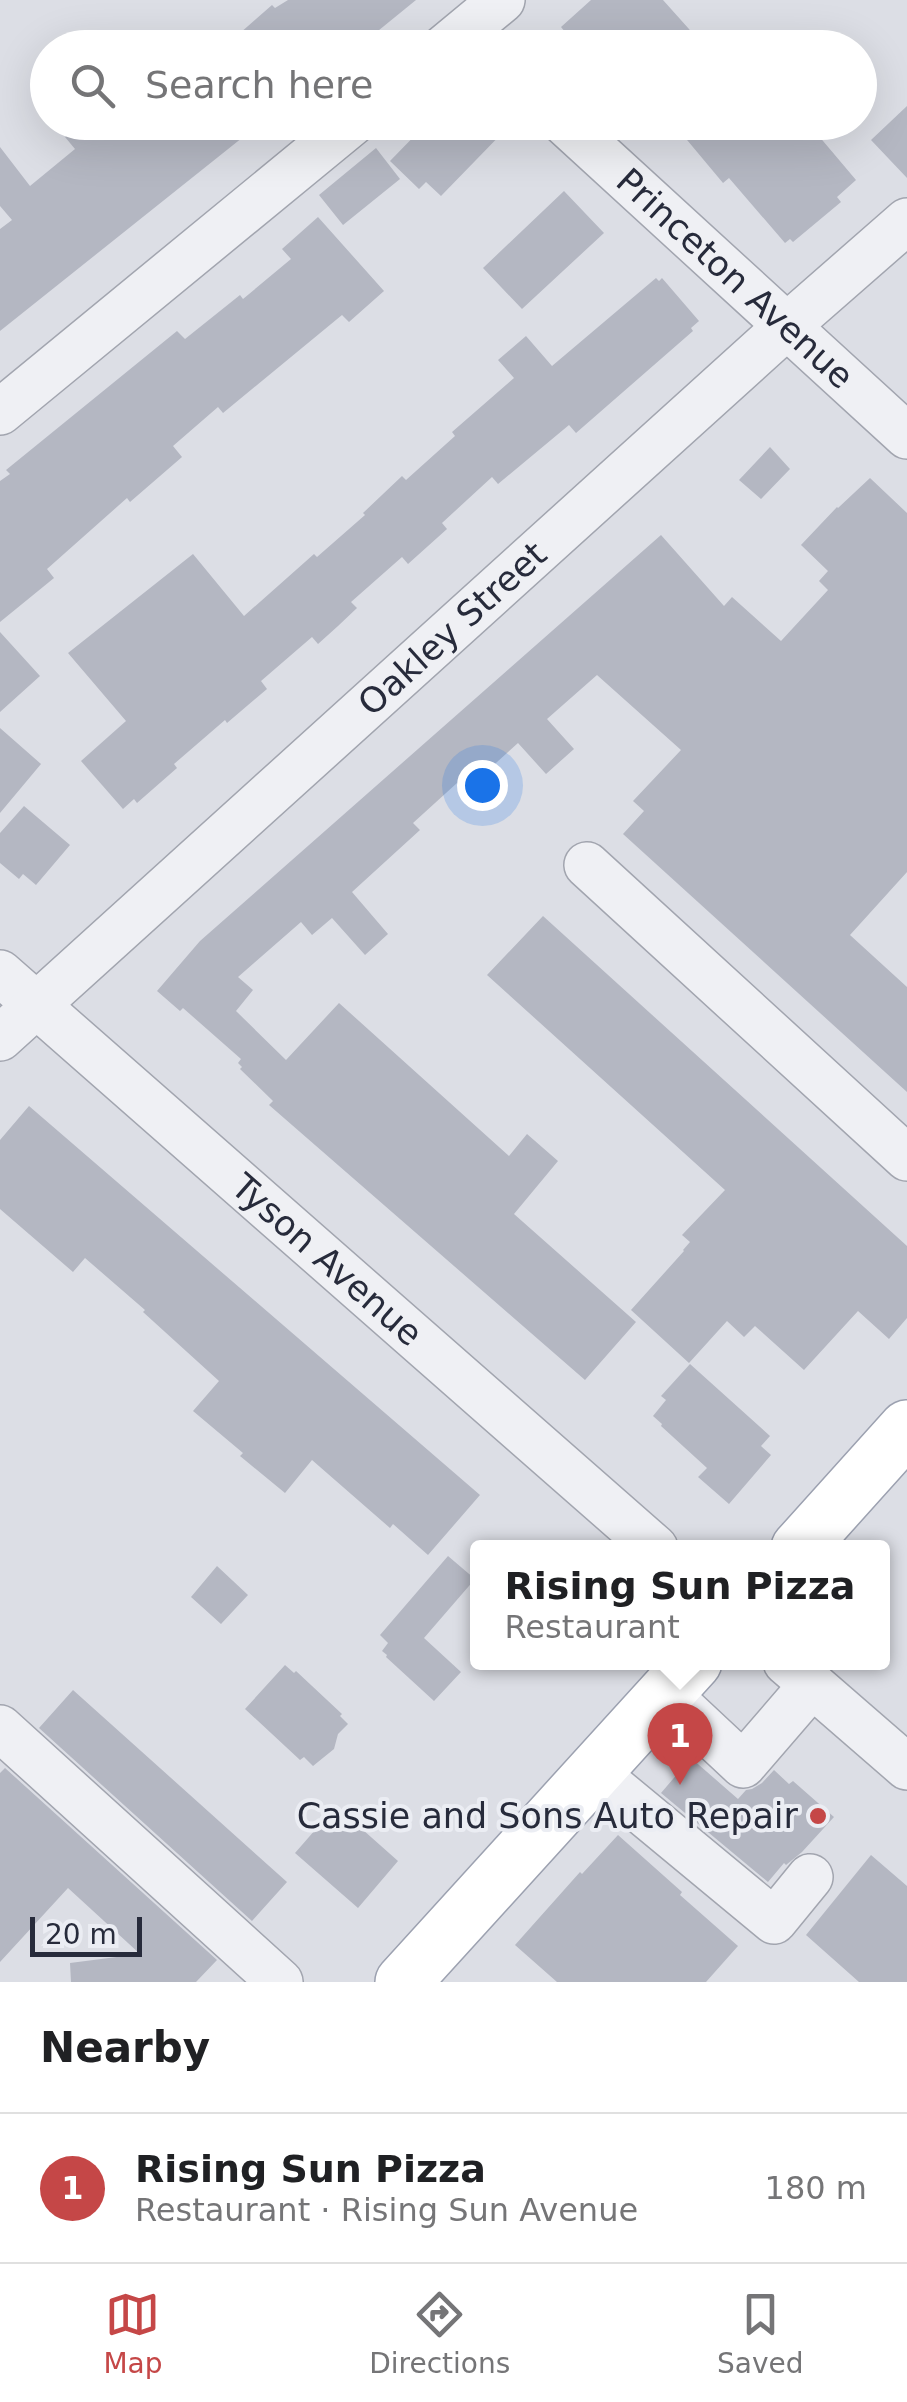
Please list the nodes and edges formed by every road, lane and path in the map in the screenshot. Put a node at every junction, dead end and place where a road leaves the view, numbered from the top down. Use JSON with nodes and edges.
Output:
{"nodes":[{"id":1,"x":502,"y":0,"type":"edge"},
{"id":2,"x":474,"y":30,"type":"edge"},
{"id":3,"x":331,"y":140,"type":"edge"},
{"id":4,"x":584,"y":140,"type":"edge"},
{"id":5,"x":907,"y":221,"type":"edge"},
{"id":6,"x":787,"y":326,"type":"junction"},
{"id":7,"x":0,"y":412,"type":"edge"},
{"id":8,"x":907,"y":436,"type":"edge"},
{"id":9,"x":587,"y":865,"type":"dead end"},
{"id":10,"x":0,"y":973,"type":"edge"},
{"id":11,"x":36,"y":1006,"type":"junction"},
{"id":12,"x":0,"y":1038,"type":"edge"},
{"id":13,"x":907,"y":1158,"type":"edge"},
{"id":14,"x":907,"y":1428,"type":"edge"},
{"id":15,"x":646,"y":1540,"type":"edge"},
{"id":16,"x":805,"y":1540,"type":"edge"},
{"id":17,"x":799,"y":1674,"type":"edge"},
{"id":18,"x":680,"y":1678,"type":"edge"},
{"id":19,"x":0,"y":1728,"type":"edge"},
{"id":20,"x":907,"y":1767,"type":"edge"},
{"id":21,"x":594,"y":1772,"type":"junction"},
{"id":22,"x":810,"y":1877,"type":"dead end"},
{"id":23,"x":280,"y":1982,"type":"edge"},
{"id":24,"x":404,"y":1982,"type":"edge"}],
"edges":[{"from":1,"to":2,"type":"street"},
{"from":3,"to":7,"type":"street"},
{"from":4,"to":6,"type":"street","name":"Princeton Avenue"},
{"from":5,"to":6,"type":"street","name":"Oakley Street"},
{"from":6,"to":8,"type":"street","name":"Princeton Avenue"},
{"from":6,"to":11,"type":"street","name":"Oakley Street"},
{"from":9,"to":13,"type":"street"},
{"from":10,"to":11,"type":"street","name":"Tyson Avenue"},
{"from":11,"to":12,"type":"street","name":"Oakley Street"},
{"from":11,"to":15,"type":"street","name":"Tyson Avenue"},
{"from":14,"to":16,"type":"main road"},
{"from":17,"to":18,"type":"street"},
{"from":17,"to":20,"type":"street"},
{"from":18,"to":21,"type":"main road"},
{"from":19,"to":23,"type":"street"},
{"from":21,"to":22,"type":"street"},
{"from":21,"to":24,"type":"main road"}]}
